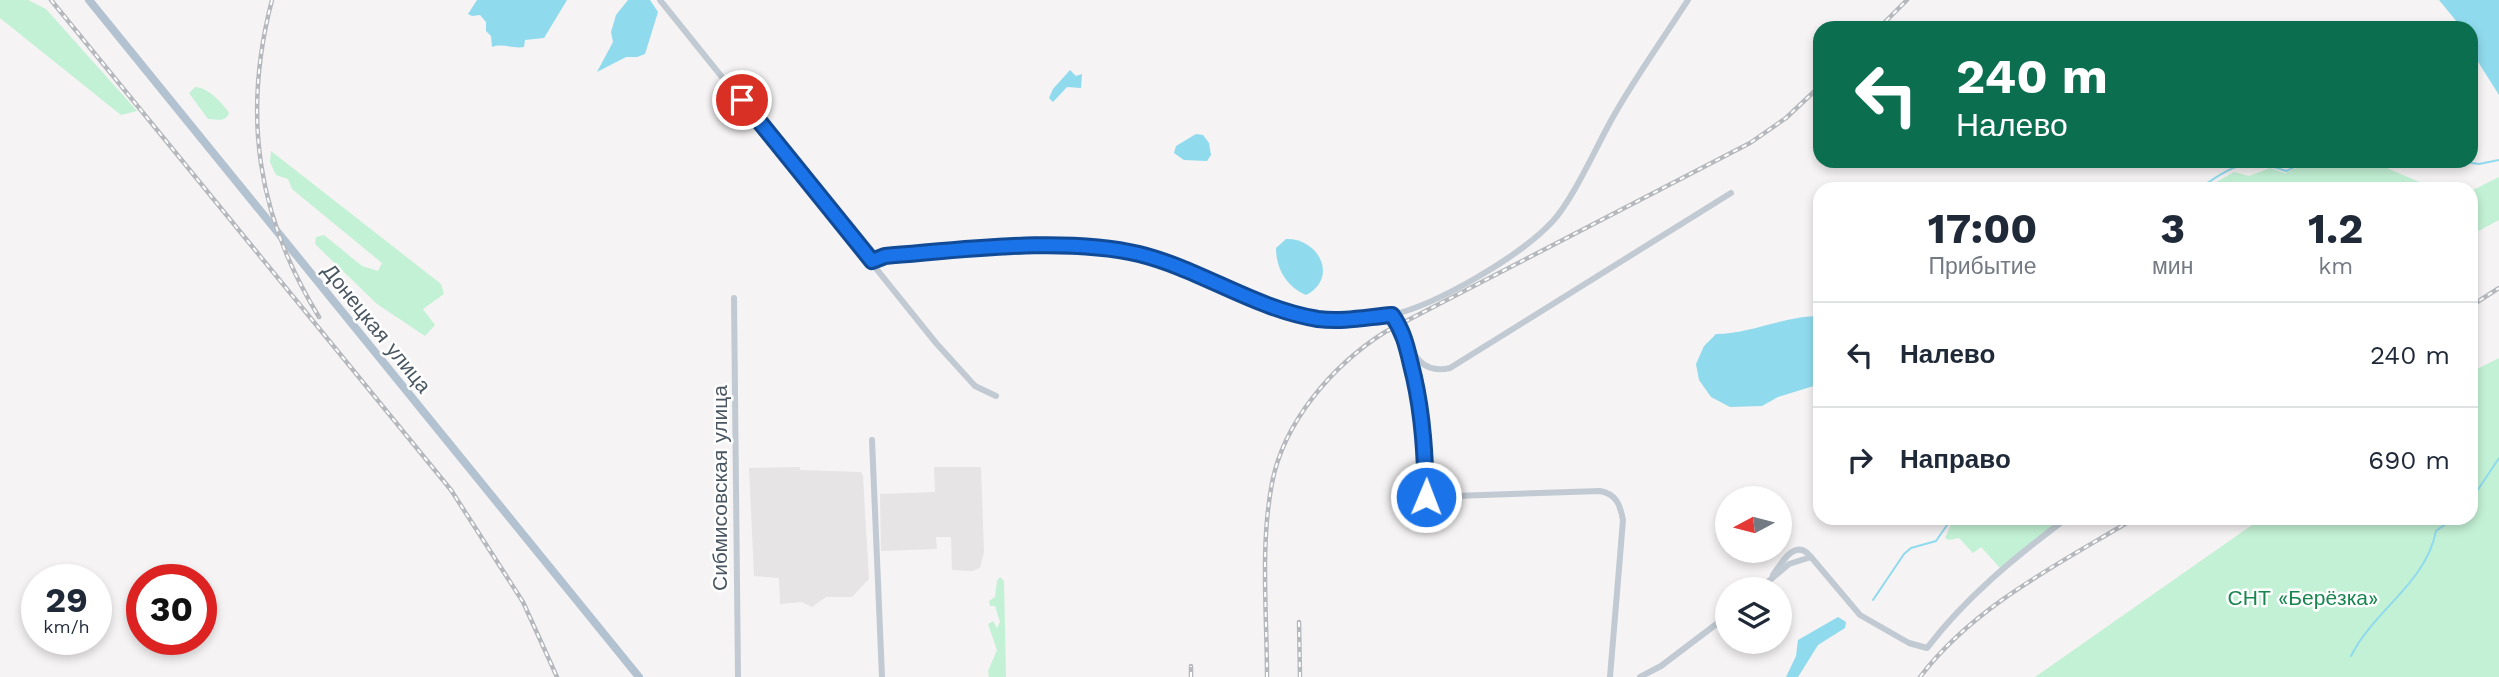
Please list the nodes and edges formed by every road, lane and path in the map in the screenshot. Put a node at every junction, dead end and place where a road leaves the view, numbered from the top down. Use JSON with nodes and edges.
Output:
{"nodes":[{"id":1,"x":89,"y":0,"type":"edge"},
{"id":2,"x":660,"y":0,"type":"edge"},
{"id":3,"x":1688,"y":0,"type":"edge"},
{"id":4,"x":1731,"y":193,"type":"dead end"},
{"id":5,"x":872,"y":261,"type":"junction"},
{"id":6,"x":734,"y":299,"type":"dead end"},
{"id":7,"x":1392,"y":315,"type":"junction"},
{"id":8,"x":1406,"y":339,"type":"junction"},
{"id":9,"x":996,"y":396,"type":"dead end"},
{"id":10,"x":872,"y":440,"type":"dead end"},
{"id":11,"x":2058,"y":525,"type":"edge"},
{"id":12,"x":1771,"y":577,"type":"edge"},
{"id":13,"x":1715,"y":624,"type":"edge"},
{"id":14,"x":639,"y":677,"type":"edge"},
{"id":15,"x":738,"y":677,"type":"edge"},
{"id":16,"x":882,"y":677,"type":"edge"},
{"id":17,"x":1610,"y":677,"type":"edge"},
{"id":18,"x":1640,"y":677,"type":"edge"}],
"edges":[{"from":1,"to":14,"type":"main road","name":"Донецкая улица"},
{"from":2,"to":5,"type":"street"},
{"from":3,"to":7,"type":"street"},
{"from":4,"to":8,"type":"street"},
{"from":5,"to":7,"type":"street"},
{"from":5,"to":9,"type":"street"},
{"from":6,"to":15,"type":"street","name":"Сибмисовская улица"},
{"from":7,"to":8,"type":"street"},
{"from":8,"to":17,"type":"street"},
{"from":10,"to":16,"type":"street"},
{"from":11,"to":12,"type":"street"},
{"from":13,"to":18,"type":"street"}]}
